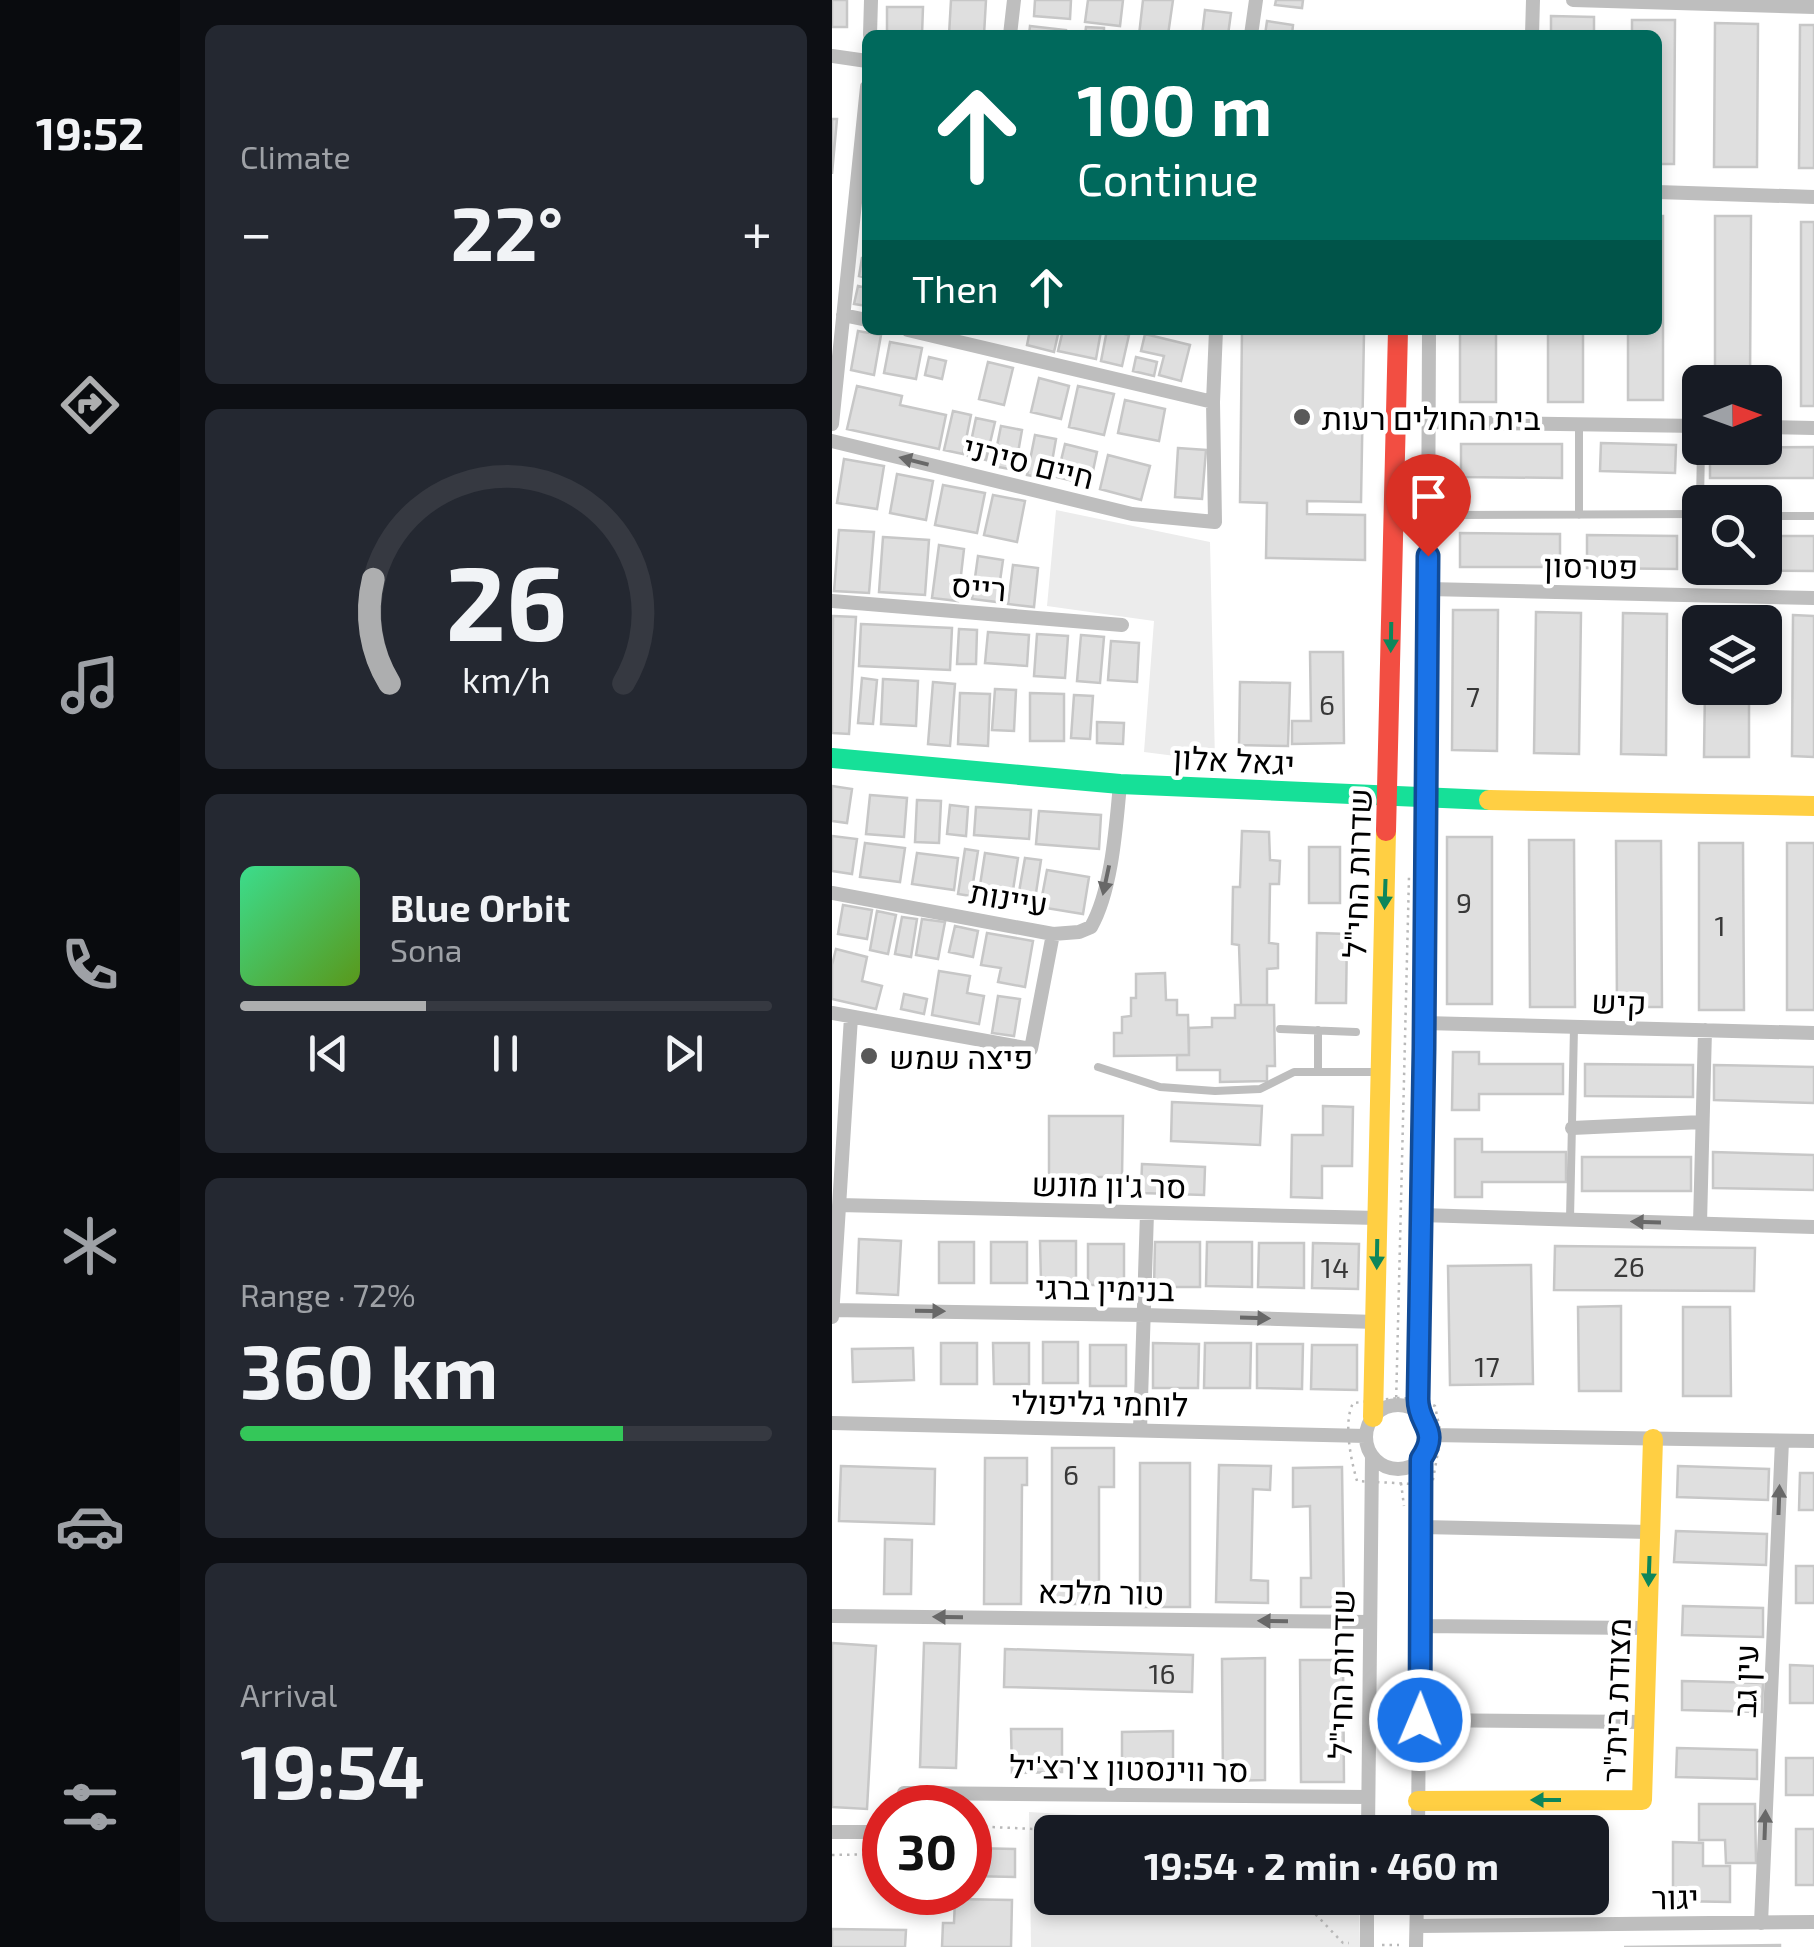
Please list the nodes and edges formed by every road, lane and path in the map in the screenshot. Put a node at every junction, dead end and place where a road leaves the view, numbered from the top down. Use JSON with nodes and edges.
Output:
{"nodes":[{"id":1,"x":870,"y":0,"type":"edge"},
{"id":2,"x":1014,"y":0,"type":"edge"},
{"id":3,"x":1256,"y":0,"type":"edge"},
{"id":4,"x":1533,"y":0,"type":"edge"},
{"id":5,"x":1574,"y":0,"type":"edge"},
{"id":6,"x":1814,"y":7,"type":"edge"},
{"id":7,"x":870,"y":30,"type":"edge"},
{"id":8,"x":1011,"y":30,"type":"edge"},
{"id":9,"x":1252,"y":30,"type":"edge"},
{"id":10,"x":1532,"y":30,"type":"edge"},
{"id":11,"x":832,"y":56,"type":"edge"},
{"id":12,"x":862,"y":59,"type":"edge"},
{"id":13,"x":1662,"y":192,"type":"edge"},
{"id":14,"x":861,"y":196,"type":"edge"},
{"id":15,"x":1814,"y":196,"type":"edge"},
{"id":16,"x":843,"y":315,"type":"junction"},
{"id":17,"x":862,"y":319,"type":"edge"},
{"id":18,"x":929,"y":335,"type":"edge"},
{"id":19,"x":1216,"y":335,"type":"edge"},
{"id":20,"x":1398,"y":335,"type":"edge"},
{"id":21,"x":1430,"y":335,"type":"edge"},
{"id":22,"x":1213,"y":402,"type":"junction"},
{"id":23,"x":1429,"y":422,"type":"junction"},
{"id":24,"x":832,"y":424,"type":"edge"},
{"id":25,"x":1579,"y":424,"type":"junction"},
{"id":26,"x":1682,"y":426,"type":"edge"},
{"id":27,"x":1782,"y":427,"type":"edge"},
{"id":28,"x":1814,"y":428,"type":"edge"},
{"id":29,"x":832,"y":442,"type":"edge"},
{"id":30,"x":1682,"y":514,"type":"edge"},
{"id":31,"x":1449,"y":515,"type":"dead end"},
{"id":32,"x":1579,"y":515,"type":"junction"},
{"id":33,"x":1782,"y":516,"type":"edge"},
{"id":34,"x":1814,"y":516,"type":"edge"},
{"id":35,"x":1428,"y":589,"type":"junction"},
{"id":36,"x":1814,"y":598,"type":"edge"},
{"id":37,"x":832,"y":601,"type":"edge"},
{"id":38,"x":1122,"y":625,"type":"dead end"},
{"id":39,"x":832,"y":758,"type":"edge"},
{"id":40,"x":1120,"y":784,"type":"junction"},
{"id":41,"x":1388,"y":797,"type":"junction"},
{"id":42,"x":1427,"y":799,"type":"junction"},
{"id":43,"x":1814,"y":806,"type":"edge"},
{"id":44,"x":1409,"y":876,"type":"dead end"},
{"id":45,"x":832,"y":893,"type":"edge"},
{"id":46,"x":1054,"y":934,"type":"junction"},
{"id":47,"x":832,"y":1013,"type":"edge"},
{"id":48,"x":851,"y":1016,"type":"junction"},
{"id":49,"x":1424,"y":1023,"type":"junction"},
{"id":50,"x":1574,"y":1027,"type":"junction"},
{"id":51,"x":1280,"y":1029,"type":"dead end"},
{"id":52,"x":1318,"y":1030,"type":"junction"},
{"id":53,"x":1704,"y":1030,"type":"junction"},
{"id":54,"x":1356,"y":1032,"type":"dead end"},
{"id":55,"x":1814,"y":1033,"type":"edge"},
{"id":56,"x":1098,"y":1067,"type":"dead end"},
{"id":57,"x":1318,"y":1071,"type":"junction"},
{"id":58,"x":1380,"y":1072,"type":"junction"},
{"id":59,"x":1702,"y":1122,"type":"junction"},
{"id":60,"x":1572,"y":1128,"type":"junction"},
{"id":61,"x":839,"y":1206,"type":"junction"},
{"id":62,"x":1147,"y":1213,"type":"junction"},
{"id":63,"x":1421,"y":1215,"type":"junction"},
{"id":64,"x":1378,"y":1218,"type":"junction"},
{"id":65,"x":1570,"y":1219,"type":"junction"},
{"id":66,"x":1700,"y":1223,"type":"junction"},
{"id":67,"x":1814,"y":1227,"type":"edge"},
{"id":68,"x":832,"y":1314,"type":"edge"},
{"id":69,"x":1144,"y":1315,"type":"junction"},
{"id":70,"x":1376,"y":1322,"type":"junction"},
{"id":71,"x":1397,"y":1401,"type":"junction"},
{"id":72,"x":1418,"y":1406,"type":"junction"},
{"id":73,"x":1365,"y":1422,"type":"junction"},
{"id":74,"x":832,"y":1423,"type":"edge"},
{"id":75,"x":1140,"y":1430,"type":"junction"},
{"id":76,"x":1435,"y":1435,"type":"junction"},
{"id":77,"x":1653,"y":1438,"type":"junction"},
{"id":78,"x":1782,"y":1441,"type":"junction"},
{"id":79,"x":1814,"y":1441,"type":"edge"},
{"id":80,"x":1372,"y":1456,"type":"junction"},
{"id":81,"x":1421,"y":1459,"type":"junction"},
{"id":82,"x":1372,"y":1482,"type":"junction"},
{"id":83,"x":1422,"y":1484,"type":"junction"},
{"id":84,"x":1422,"y":1527,"type":"junction"},
{"id":85,"x":1650,"y":1532,"type":"junction"},
{"id":86,"x":832,"y":1616,"type":"edge"},
{"id":87,"x":1370,"y":1622,"type":"junction"},
{"id":88,"x":1420,"y":1626,"type":"junction"},
{"id":89,"x":1647,"y":1628,"type":"junction"},
{"id":90,"x":1420,"y":1720,"type":"junction"},
{"id":91,"x":1644,"y":1722,"type":"junction"},
{"id":92,"x":992,"y":1794,"type":"edge"},
{"id":93,"x":1368,"y":1797,"type":"junction"},
{"id":94,"x":1418,"y":1801,"type":"junction"},
{"id":95,"x":1368,"y":1815,"type":"edge"},
{"id":96,"x":1418,"y":1815,"type":"edge"},
{"id":97,"x":992,"y":1827,"type":"edge"},
{"id":98,"x":1034,"y":1829,"type":"edge"},
{"id":99,"x":832,"y":1832,"type":"edge"},
{"id":100,"x":862,"y":1832,"type":"edge"},
{"id":101,"x":832,"y":1854,"type":"edge"},
{"id":102,"x":862,"y":1854,"type":"edge"},
{"id":103,"x":1316,"y":1915,"type":"edge"},
{"id":104,"x":1367,"y":1915,"type":"edge"},
{"id":105,"x":1416,"y":1915,"type":"edge"},
{"id":106,"x":1761,"y":1922,"type":"junction"},
{"id":107,"x":1814,"y":1922,"type":"edge"},
{"id":108,"x":1416,"y":1926,"type":"junction"},
{"id":109,"x":1367,"y":1946,"type":"edge"},
{"id":110,"x":1409,"y":1946,"type":"edge"}],
"edges":[{"from":1,"to":7,"type":"street"},
{"from":2,"to":8,"type":"street"},
{"from":3,"to":9,"type":"street"},
{"from":4,"to":10,"type":"street"},
{"from":5,"to":6,"type":"street"},
{"from":11,"to":12,"type":"street"},
{"from":13,"to":15,"type":"street"},
{"from":14,"to":16,"type":"street"},
{"from":16,"to":17,"type":"street"},
{"from":16,"to":24,"type":"street"},
{"from":18,"to":22,"type":"street"},
{"from":19,"to":22,"type":"street"},
{"from":20,"to":41,"type":"street","name":"שדרות החי\"ל","one_way":true},
{"from":21,"to":23,"type":"street","name":"שדרות החי\"ל"},
{"from":22,"to":29,"type":"street","name":"חיים סירני","one_way":true},
{"from":23,"to":25,"type":"street"},
{"from":23,"to":35,"type":"street","name":"שדרות החי\"ל"},
{"from":25,"to":26,"type":"street"},
{"from":25,"to":32,"type":"lane"},
{"from":27,"to":28,"type":"street"},
{"from":30,"to":32,"type":"lane"},
{"from":31,"to":32,"type":"lane"},
{"from":33,"to":34,"type":"lane"},
{"from":35,"to":36,"type":"street","name":"פטרסון"},
{"from":35,"to":42,"type":"street","name":"שדרות החי\"ל"},
{"from":37,"to":38,"type":"street","name":"רייס"},
{"from":39,"to":40,"type":"street","name":"יגאל אלון"},
{"from":40,"to":41,"type":"street","name":"יגאל אלון"},
{"from":40,"to":46,"type":"street","name":"עיינות","one_way":true},
{"from":41,"to":42,"type":"street","name":"יגאל אלון"},
{"from":41,"to":58,"type":"street","name":"שדרות החי\"ל","one_way":true},
{"from":42,"to":43,"type":"street","name":"יגאל אלון"},
{"from":42,"to":49,"type":"street","name":"שדרות החי\"ל"},
{"from":44,"to":71,"type":"path"},
{"from":45,"to":46,"type":"street","name":"עיינות"},
{"from":46,"to":48,"type":"street"},
{"from":47,"to":48,"type":"street"},
{"from":48,"to":61,"type":"street"},
{"from":49,"to":50,"type":"street","name":"קיש"},
{"from":49,"to":63,"type":"street","name":"שדרות החי\"ל"},
{"from":50,"to":53,"type":"street","name":"קיש"},
{"from":50,"to":60,"type":"lane"},
{"from":51,"to":52,"type":"lane"},
{"from":52,"to":54,"type":"lane"},
{"from":52,"to":57,"type":"lane"},
{"from":53,"to":55,"type":"street","name":"קיש"},
{"from":53,"to":59,"type":"street"},
{"from":56,"to":57,"type":"lane"},
{"from":57,"to":58,"type":"lane"},
{"from":58,"to":64,"type":"street","name":"שדרות החי\"ל"},
{"from":59,"to":60,"type":"street"},
{"from":59,"to":66,"type":"street"},
{"from":60,"to":65,"type":"lane"},
{"from":61,"to":62,"type":"street","name":"סר ג'ון מונש"},
{"from":61,"to":68,"type":"street"},
{"from":62,"to":64,"type":"street","name":"סר ג'ון מונש"},
{"from":62,"to":69,"type":"street"},
{"from":63,"to":65,"type":"street"},
{"from":63,"to":72,"type":"street","name":"שדרות החי\"ל"},
{"from":64,"to":70,"type":"street","name":"שדרות החי\"ל","one_way":true},
{"from":66,"to":65,"type":"street","one_way":true},
{"from":66,"to":67,"type":"street"},
{"from":68,"to":69,"type":"street","name":"בנימין ברגי","one_way":true},
{"from":69,"to":70,"type":"street","name":"בנימין ברגי","one_way":true},
{"from":69,"to":75,"type":"street"},
{"from":70,"to":73,"type":"street","name":"שדרות החי\"ל"},
{"from":71,"to":72,"type":"path"},
{"from":71,"to":72,"type":"street"},
{"from":71,"to":73,"type":"path"},
{"from":71,"to":73,"type":"street"},
{"from":72,"to":76,"type":"street"},
{"from":72,"to":76,"type":"path"},
{"from":73,"to":75,"type":"street","name":"לוחמי גליפולי"},
{"from":73,"to":80,"type":"street"},
{"from":73,"to":82,"type":"path"},
{"from":74,"to":75,"type":"street","name":"לוחמי גליפולי"},
{"from":76,"to":77,"type":"street"},
{"from":76,"to":81,"type":"street"},
{"from":76,"to":83,"type":"path"},
{"from":77,"to":78,"type":"street"},
{"from":77,"to":85,"type":"street","name":"מצודת בית\"ר"},
{"from":78,"to":79,"type":"street"},
{"from":106,"to":78,"type":"street","name":"עין גב","one_way":true},
{"from":80,"to":81,"type":"street"},
{"from":80,"to":82,"type":"street","name":"שדרות החי\"ל"},
{"from":81,"to":83,"type":"street"},
{"from":82,"to":83,"type":"path"},
{"from":82,"to":87,"type":"street","name":"שדרות החי\"ל"},
{"from":83,"to":84,"type":"street"},
{"from":84,"to":85,"type":"street"},
{"from":84,"to":88,"type":"street"},
{"from":85,"to":89,"type":"street","name":"מצודת בית\"ר","one_way":true},
{"from":87,"to":86,"type":"street","name":"טור מלכא","one_way":true},
{"from":87,"to":93,"type":"street","name":"שדרות החי\"ל"},
{"from":88,"to":89,"type":"street"},
{"from":88,"to":90,"type":"street"},
{"from":89,"to":91,"type":"street","name":"מצודת בית\"ר"},
{"from":90,"to":91,"type":"street"},
{"from":90,"to":94,"type":"street"},
{"from":91,"to":94,"type":"street","name":"מצודת בית\"ר","one_way":true},
{"from":92,"to":93,"type":"street","name":"סר ווינסטון צ'רצ'יל"},
{"from":93,"to":95,"type":"street","name":"שדרות החי\"ל"},
{"from":94,"to":96,"type":"street"},
{"from":97,"to":98,"type":"path"},
{"from":99,"to":100,"type":"street"},
{"from":101,"to":102,"type":"path"},
{"from":103,"to":109,"type":"path"},
{"from":104,"to":109,"type":"street"},
{"from":105,"to":108,"type":"street"},
{"from":106,"to":107,"type":"street","name":"יגור"},
{"from":106,"to":108,"type":"street","name":"יגור"},
{"from":108,"to":110,"type":"street"},
{"from":109,"to":110,"type":"path"}]}
